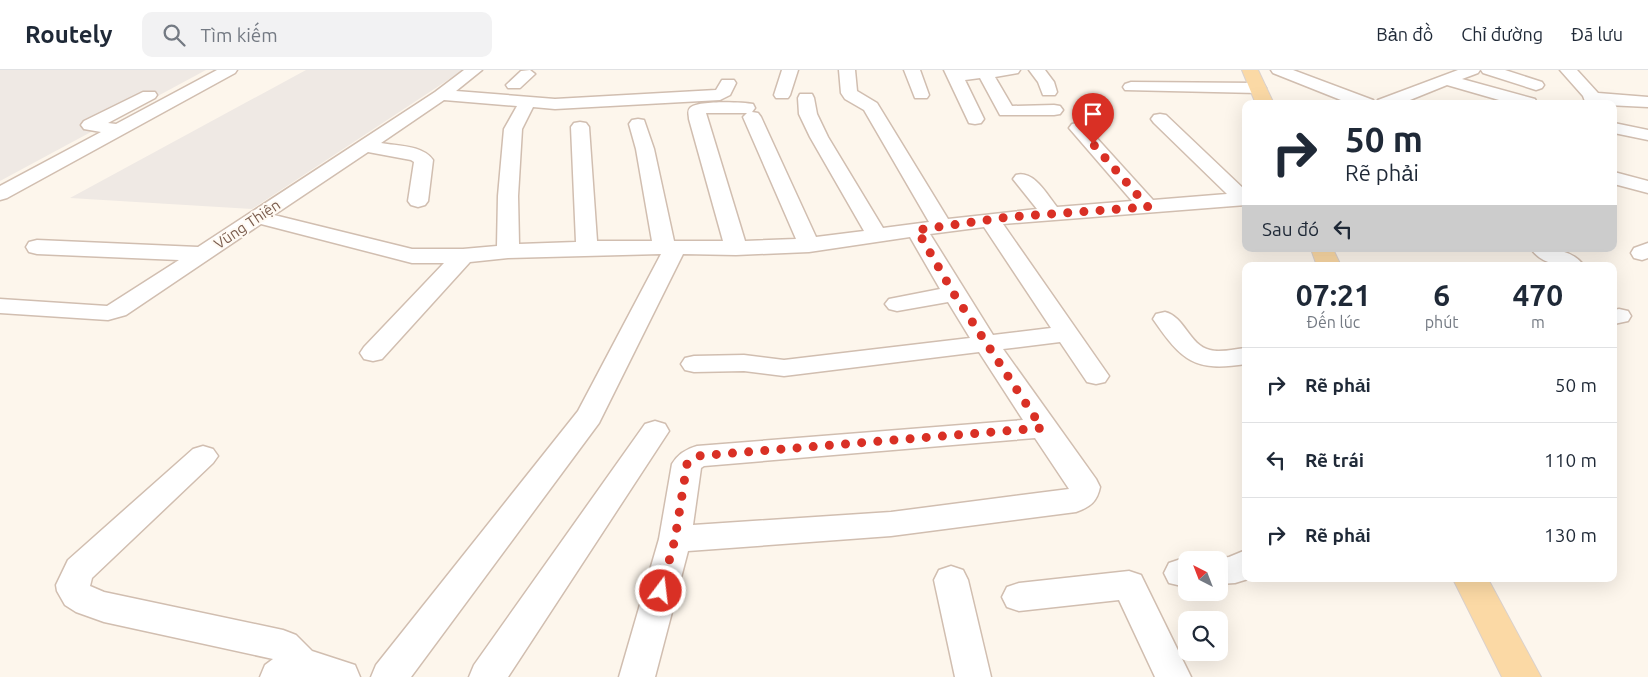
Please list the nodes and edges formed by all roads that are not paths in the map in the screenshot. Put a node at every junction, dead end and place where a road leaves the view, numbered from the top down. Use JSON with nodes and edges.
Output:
{"nodes":[{"id":1,"x":228,"y":70,"type":"edge"},
{"id":2,"x":474,"y":70,"type":"edge"},
{"id":3,"x":790,"y":70,"type":"edge"},
{"id":4,"x":847,"y":70,"type":"edge"},
{"id":5,"x":912,"y":70,"type":"edge"},
{"id":6,"x":1012,"y":70,"type":"edge"},
{"id":7,"x":1037,"y":70,"type":"edge"},
{"id":8,"x":1250,"y":70,"type":"edge"},
{"id":9,"x":1279,"y":70,"type":"edge"},
{"id":10,"x":1472,"y":70,"type":"edge"},
{"id":11,"x":1490,"y":70,"type":"edge"},
{"id":12,"x":1568,"y":70,"type":"edge"},
{"id":13,"x":954,"y":73,"type":"edge"},
{"id":14,"x":985,"y":73,"type":"junction"},
{"id":15,"x":1421,"y":73,"type":"dead end"},
{"id":16,"x":527,"y":74,"type":"dead end"},
{"id":17,"x":1444,"y":81,"type":"junction"},
{"id":18,"x":458,"y":82,"type":"junction"},
{"id":19,"x":728,"y":83,"type":"dead end"},
{"id":20,"x":514,"y":85,"type":"junction"},
{"id":21,"x":1536,"y":85,"type":"dead end"},
{"id":22,"x":1131,"y":87,"type":"dead end"},
{"id":23,"x":552,"y":88,"type":"dead end"},
{"id":24,"x":1258,"y":88,"type":"junction"},
{"id":25,"x":155,"y":92,"type":"dead end"},
{"id":26,"x":1049,"y":92,"type":"dead end"},
{"id":27,"x":441,"y":95,"type":"junction"},
{"id":28,"x":782,"y":95,"type":"dead end"},
{"id":29,"x":921,"y":95,"type":"dead end"},
{"id":30,"x":1407,"y":95,"type":"junction"},
{"id":31,"x":806,"y":98,"type":"dead end"},
{"id":32,"x":1263,"y":100,"type":"edge"},
{"id":33,"x":1357,"y":100,"type":"edge"},
{"id":34,"x":1394,"y":100,"type":"edge"},
{"id":35,"x":1424,"y":100,"type":"edge"},
{"id":36,"x":1518,"y":100,"type":"edge"},
{"id":37,"x":1592,"y":100,"type":"edge"},
{"id":38,"x":1617,"y":101,"type":"edge"},
{"id":39,"x":1648,"y":102,"type":"edge"},
{"id":40,"x":528,"y":103,"type":"junction"},
{"id":41,"x":1054,"y":110,"type":"dead end"},
{"id":42,"x":975,"y":119,"type":"dead end"},
{"id":43,"x":1160,"y":119,"type":"dead end"},
{"id":44,"x":638,"y":124,"type":"dead end"},
{"id":45,"x":580,"y":127,"type":"dead end"},
{"id":46,"x":1078,"y":128,"type":"dead end"},
{"id":47,"x":1617,"y":129,"type":"edge"},
{"id":48,"x":120,"y":130,"type":"junction"},
{"id":49,"x":1648,"y":135,"type":"edge"},
{"id":50,"x":364,"y":146,"type":"junction"},
{"id":51,"x":1023,"y":179,"type":"dead end"},
{"id":52,"x":1617,"y":179,"type":"edge"},
{"id":53,"x":1648,"y":187,"type":"edge"},
{"id":54,"x":0,"y":194,"type":"edge"},
{"id":55,"x":1242,"y":196,"type":"edge"},
{"id":56,"x":1242,"y":199,"type":"edge"},
{"id":57,"x":418,"y":201,"type":"dead end"},
{"id":58,"x":1148,"y":207,"type":"junction"},
{"id":59,"x":1052,"y":214,"type":"junction"},
{"id":60,"x":258,"y":217,"type":"junction"},
{"id":61,"x":990,"y":220,"type":"junction"},
{"id":62,"x":942,"y":226,"type":"junction"},
{"id":63,"x":917,"y":230,"type":"junction"},
{"id":64,"x":876,"y":235,"type":"junction"},
{"id":65,"x":809,"y":245,"type":"junction"},
{"id":66,"x":37,"y":247,"type":"dead end"},
{"id":67,"x":670,"y":247,"type":"junction"},
{"id":68,"x":587,"y":248,"type":"junction"},
{"id":69,"x":736,"y":248,"type":"junction"},
{"id":70,"x":508,"y":251,"type":"junction"},
{"id":71,"x":1547,"y":252,"type":"edge"},
{"id":72,"x":202,"y":254,"type":"junction"},
{"id":73,"x":463,"y":256,"type":"junction"},
{"id":74,"x":1566,"y":262,"type":"edge"},
{"id":75,"x":954,"y":294,"type":"junction"},
{"id":76,"x":896,"y":304,"type":"dead end"},
{"id":77,"x":0,"y":306,"type":"edge"},
{"id":78,"x":1165,"y":319,"type":"dead end"},
{"id":79,"x":1067,"y":334,"type":"junction"},
{"id":80,"x":985,"y":342,"type":"junction"},
{"id":81,"x":373,"y":353,"type":"dead end"},
{"id":82,"x":1242,"y":357,"type":"edge"},
{"id":83,"x":694,"y":364,"type":"dead end"},
{"id":84,"x":1096,"y":376,"type":"dead end"},
{"id":85,"x":1042,"y":428,"type":"junction"},
{"id":86,"x":655,"y":431,"type":"dead end"},
{"id":87,"x":203,"y":456,"type":"dead end"},
{"id":88,"x":675,"y":539,"type":"junction"},
{"id":89,"x":1242,"y":566,"type":"edge"},
{"id":90,"x":1228,"y":570,"type":"edge"},
{"id":91,"x":951,"y":580,"type":"dead end"},
{"id":92,"x":1471,"y":582,"type":"edge"},
{"id":93,"x":1019,"y":597,"type":"dead end"},
{"id":94,"x":289,"y":670,"type":"edge"},
{"id":95,"x":1513,"y":676,"type":"edge"},
{"id":96,"x":342,"y":677,"type":"edge"},
{"id":97,"x":389,"y":677,"type":"edge"},
{"id":98,"x":487,"y":677,"type":"edge"},
{"id":99,"x":637,"y":677,"type":"edge"},
{"id":100,"x":973,"y":677,"type":"edge"},
{"id":101,"x":1173,"y":677,"type":"edge"}],
"edges":[{"from":1,"to":48,"type":"street"},
{"from":2,"to":18,"type":"street","name":"Vũng Thiện"},
{"from":3,"to":28,"type":"street"},
{"from":4,"to":62,"type":"street"},
{"from":5,"to":29,"type":"street"},
{"from":6,"to":14,"type":"street"},
{"from":7,"to":26,"type":"street"},
{"from":8,"to":24,"type":"main road"},
{"from":9,"to":33,"type":"street"},
{"from":10,"to":17,"type":"street"},
{"from":11,"to":21,"type":"street"},
{"from":12,"to":37,"type":"street"},
{"from":13,"to":14,"type":"street"},
{"from":13,"to":42,"type":"street"},
{"from":14,"to":41,"type":"street"},
{"from":15,"to":17,"type":"street"},
{"from":16,"to":20,"type":"street"},
{"from":17,"to":30,"type":"street"},
{"from":17,"to":36,"type":"street"},
{"from":18,"to":20,"type":"street"},
{"from":18,"to":27,"type":"street","name":"Vũng Thiện"},
{"from":19,"to":40,"type":"street"},
{"from":20,"to":23,"type":"street"},
{"from":22,"to":24,"type":"street"},
{"from":24,"to":32,"type":"main road"},
{"from":25,"to":48,"type":"street"},
{"from":27,"to":40,"type":"street"},
{"from":27,"to":50,"type":"street","name":"Vũng Thiện"},
{"from":30,"to":34,"type":"street"},
{"from":30,"to":35,"type":"street"},
{"from":31,"to":64,"type":"street"},
{"from":38,"to":39,"type":"street"},
{"from":40,"to":70,"type":"street"},
{"from":43,"to":55,"type":"street"},
{"from":44,"to":67,"type":"street"},
{"from":45,"to":68,"type":"street"},
{"from":46,"to":58,"type":"street"},
{"from":47,"to":49,"type":"street"},
{"from":48,"to":54,"type":"street"},
{"from":50,"to":57,"type":"street"},
{"from":50,"to":60,"type":"street","name":"Vũng Thiện"},
{"from":51,"to":59,"type":"street"},
{"from":52,"to":53,"type":"street"},
{"from":56,"to":58,"type":"street"},
{"from":58,"to":59,"type":"street"},
{"from":59,"to":61,"type":"street"},
{"from":60,"to":72,"type":"street","name":"Vũng Thiện"},
{"from":60,"to":73,"type":"street"},
{"from":61,"to":62,"type":"street"},
{"from":61,"to":79,"type":"street"},
{"from":62,"to":63,"type":"street"},
{"from":63,"to":64,"type":"street"},
{"from":63,"to":75,"type":"street"},
{"from":64,"to":65,"type":"street"},
{"from":65,"to":69,"type":"street"},
{"from":65,"to":69,"type":"street"},
{"from":66,"to":72,"type":"street"},
{"from":67,"to":68,"type":"street"},
{"from":67,"to":69,"type":"street"},
{"from":67,"to":97,"type":"street"},
{"from":68,"to":70,"type":"street"},
{"from":70,"to":73,"type":"street"},
{"from":71,"to":74,"type":"street"},
{"from":72,"to":77,"type":"street","name":"Vũng Thiện"},
{"from":73,"to":81,"type":"street"},
{"from":75,"to":76,"type":"street"},
{"from":75,"to":80,"type":"street"},
{"from":78,"to":82,"type":"street"},
{"from":79,"to":80,"type":"street"},
{"from":79,"to":84,"type":"street"},
{"from":80,"to":83,"type":"street"},
{"from":80,"to":85,"type":"street"},
{"from":85,"to":88,"type":"street"},
{"from":85,"to":88,"type":"street"},
{"from":86,"to":98,"type":"street"},
{"from":87,"to":94,"type":"street"},
{"from":88,"to":99,"type":"street"},
{"from":89,"to":90,"type":"street"},
{"from":91,"to":100,"type":"street"},
{"from":92,"to":95,"type":"main road"},
{"from":93,"to":101,"type":"street"},
{"from":94,"to":96,"type":"street"}]}
